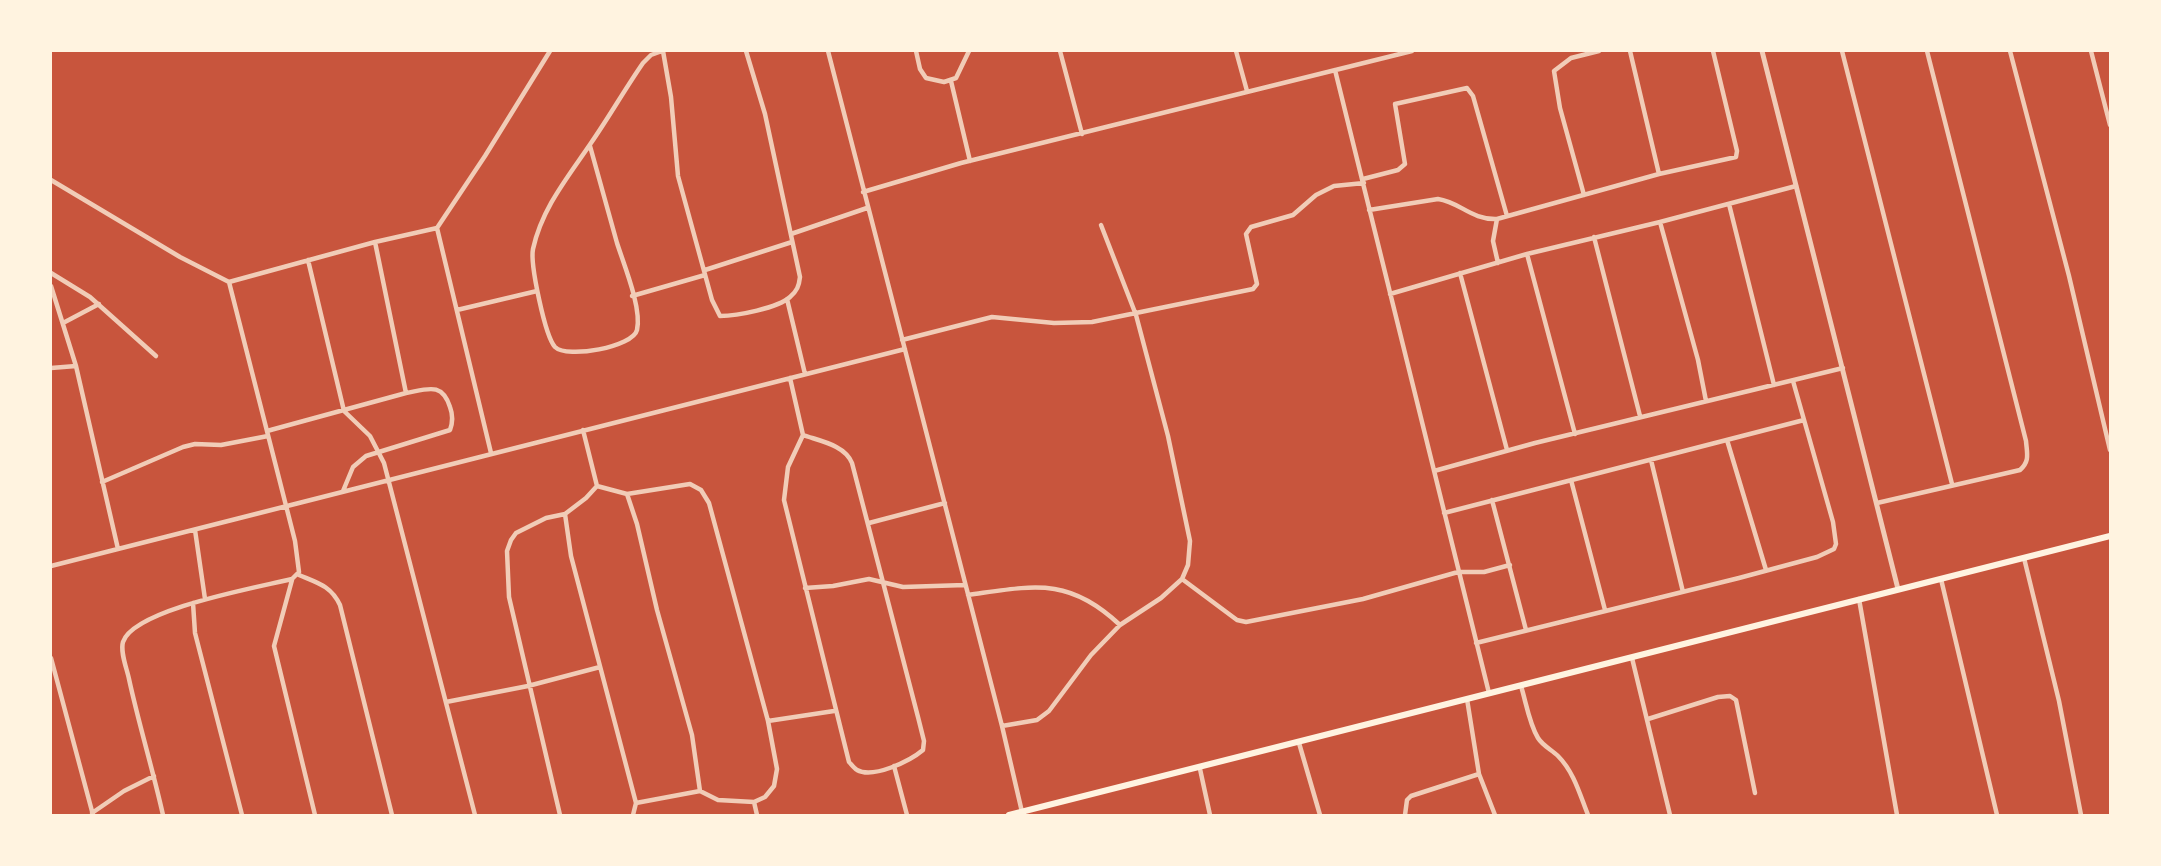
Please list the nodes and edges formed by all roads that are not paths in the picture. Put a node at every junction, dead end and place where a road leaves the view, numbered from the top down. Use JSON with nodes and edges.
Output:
{"nodes":[{"id":1,"x":550,"y":51,"type":"edge"},
{"id":2,"x":663,"y":51,"type":"edge"},
{"id":3,"x":746,"y":51,"type":"edge"},
{"id":4,"x":828,"y":51,"type":"edge"},
{"id":5,"x":916,"y":51,"type":"edge"},
{"id":6,"x":969,"y":51,"type":"edge"},
{"id":7,"x":1060,"y":51,"type":"edge"},
{"id":8,"x":1237,"y":51,"type":"edge"},
{"id":9,"x":1412,"y":51,"type":"edge"},
{"id":10,"x":1600,"y":51,"type":"edge"},
{"id":11,"x":1630,"y":51,"type":"edge"},
{"id":12,"x":1713,"y":51,"type":"edge"},
{"id":13,"x":1762,"y":51,"type":"edge"},
{"id":14,"x":1842,"y":51,"type":"edge"},
{"id":15,"x":1927,"y":51,"type":"edge"},
{"id":16,"x":2010,"y":51,"type":"edge"},
{"id":17,"x":2091,"y":51,"type":"edge"},
{"id":18,"x":1335,"y":70,"type":"junction"},
{"id":19,"x":951,"y":80,"type":"junction"},
{"id":20,"x":1247,"y":91,"type":"junction"},
{"id":21,"x":2110,"y":125,"type":"edge"},
{"id":22,"x":1082,"y":134,"type":"junction"},
{"id":23,"x":590,"y":146,"type":"junction"},
{"id":24,"x":971,"y":161,"type":"junction"},
{"id":25,"x":1659,"y":174,"type":"junction"},
{"id":26,"x":51,"y":180,"type":"edge"},
{"id":27,"x":1363,"y":181,"type":"junction"},
{"id":28,"x":1796,"y":186,"type":"junction"},
{"id":29,"x":863,"y":192,"type":"junction"},
{"id":30,"x":1584,"y":195,"type":"junction"},
{"id":31,"x":1730,"y":204,"type":"junction"},
{"id":32,"x":867,"y":208,"type":"junction"},
{"id":33,"x":1369,"y":210,"type":"junction"},
{"id":34,"x":1507,"y":216,"type":"junction"},
{"id":35,"x":1497,"y":219,"type":"junction"},
{"id":36,"x":1660,"y":222,"type":"junction"},
{"id":37,"x":1101,"y":225,"type":"dead end"},
{"id":38,"x":437,"y":228,"type":"junction"},
{"id":39,"x":791,"y":234,"type":"junction"},
{"id":40,"x":1594,"y":237,"type":"junction"},
{"id":41,"x":375,"y":242,"type":"junction"},
{"id":42,"x":792,"y":242,"type":"junction"},
{"id":43,"x":1527,"y":254,"type":"junction"},
{"id":44,"x":308,"y":260,"type":"junction"},
{"id":45,"x":1498,"y":263,"type":"junction"},
{"id":46,"x":705,"y":272,"type":"junction"},
{"id":47,"x":51,"y":273,"type":"edge"},
{"id":48,"x":1460,"y":273,"type":"junction"},
{"id":49,"x":229,"y":282,"type":"junction"},
{"id":50,"x":51,"y":286,"type":"edge"},
{"id":51,"x":537,"y":290,"type":"junction"},
{"id":52,"x":1390,"y":294,"type":"junction"},
{"id":53,"x":632,"y":296,"type":"junction"},
{"id":54,"x":788,"y":299,"type":"junction"},
{"id":55,"x":99,"y":304,"type":"junction"},
{"id":56,"x":457,"y":310,"type":"junction"},
{"id":57,"x":1136,"y":315,"type":"junction"},
{"id":58,"x":62,"y":323,"type":"junction"},
{"id":59,"x":902,"y":340,"type":"junction"},
{"id":60,"x":905,"y":349,"type":"junction"},
{"id":61,"x":156,"y":356,"type":"dead end"},
{"id":62,"x":76,"y":366,"type":"junction"},
{"id":63,"x":51,"y":368,"type":"edge"},
{"id":64,"x":1843,"y":368,"type":"junction"},
{"id":65,"x":805,"y":374,"type":"junction"},
{"id":66,"x":790,"y":378,"type":"junction"},
{"id":67,"x":1793,"y":381,"type":"junction"},
{"id":68,"x":1774,"y":385,"type":"junction"},
{"id":69,"x":407,"y":393,"type":"junction"},
{"id":70,"x":1706,"y":401,"type":"junction"},
{"id":71,"x":344,"y":411,"type":"junction"},
{"id":72,"x":1640,"y":417,"type":"junction"},
{"id":73,"x":1804,"y":420,"type":"junction"},
{"id":74,"x":583,"y":430,"type":"junction"},
{"id":75,"x":267,"y":433,"type":"junction"},
{"id":76,"x":1575,"y":434,"type":"junction"},
{"id":77,"x":803,"y":435,"type":"junction"},
{"id":78,"x":1727,"y":440,"type":"junction"},
{"id":79,"x":1507,"y":450,"type":"junction"},
{"id":80,"x":2110,"y":450,"type":"edge"},
{"id":81,"x":379,"y":451,"type":"junction"},
{"id":82,"x":491,"y":453,"type":"junction"},
{"id":83,"x":1651,"y":460,"type":"junction"},
{"id":84,"x":1434,"y":471,"type":"junction"},
{"id":85,"x":389,"y":479,"type":"junction"},
{"id":86,"x":1572,"y":480,"type":"junction"},
{"id":87,"x":102,"y":482,"type":"junction"},
{"id":88,"x":1952,"y":484,"type":"junction"},
{"id":89,"x":597,"y":486,"type":"junction"},
{"id":90,"x":343,"y":491,"type":"junction"},
{"id":91,"x":626,"y":494,"type":"junction"},
{"id":92,"x":1492,"y":500,"type":"junction"},
{"id":93,"x":944,"y":503,"type":"junction"},
{"id":94,"x":1877,"y":503,"type":"junction"},
{"id":95,"x":285,"y":506,"type":"junction"},
{"id":96,"x":1444,"y":513,"type":"junction"},
{"id":97,"x":565,"y":514,"type":"junction"},
{"id":98,"x":869,"y":523,"type":"junction"},
{"id":99,"x":195,"y":530,"type":"junction"},
{"id":100,"x":2110,"y":536,"type":"edge"},
{"id":101,"x":118,"y":549,"type":"junction"},
{"id":102,"x":2024,"y":557,"type":"junction"},
{"id":103,"x":1510,"y":565,"type":"junction"},
{"id":104,"x":51,"y":566,"type":"edge"},
{"id":105,"x":1766,"y":570,"type":"junction"},
{"id":106,"x":1458,"y":572,"type":"junction"},
{"id":107,"x":299,"y":575,"type":"junction"},
{"id":108,"x":292,"y":579,"type":"junction"},
{"id":109,"x":1182,"y":579,"type":"junction"},
{"id":110,"x":1941,"y":579,"type":"junction"},
{"id":111,"x":884,"y":582,"type":"junction"},
{"id":112,"x":965,"y":585,"type":"junction"},
{"id":113,"x":805,"y":588,"type":"junction"},
{"id":114,"x":1899,"y":589,"type":"junction"},
{"id":115,"x":1683,"y":592,"type":"junction"},
{"id":116,"x":968,"y":595,"type":"junction"},
{"id":117,"x":205,"y":599,"type":"junction"},
{"id":118,"x":1858,"y":599,"type":"junction"},
{"id":119,"x":194,"y":603,"type":"junction"},
{"id":120,"x":1605,"y":610,"type":"junction"},
{"id":121,"x":1120,"y":625,"type":"junction"},
{"id":122,"x":1525,"y":630,"type":"junction"},
{"id":123,"x":1476,"y":643,"type":"junction"},
{"id":124,"x":51,"y":658,"type":"edge"},
{"id":125,"x":1632,"y":658,"type":"junction"},
{"id":126,"x":600,"y":667,"type":"junction"},
{"id":127,"x":1521,"y":685,"type":"junction"},
{"id":128,"x":528,"y":686,"type":"junction"},
{"id":129,"x":1489,"y":694,"type":"junction"},
{"id":130,"x":1467,"y":699,"type":"junction"},
{"id":131,"x":446,"y":702,"type":"junction"},
{"id":132,"x":834,"y":711,"type":"junction"},
{"id":133,"x":1648,"y":719,"type":"junction"},
{"id":134,"x":768,"y":721,"type":"junction"},
{"id":135,"x":1002,"y":726,"type":"junction"},
{"id":136,"x":1299,"y":743,"type":"junction"},
{"id":137,"x":894,"y":766,"type":"junction"},
{"id":138,"x":1200,"y":768,"type":"junction"},
{"id":139,"x":1479,"y":774,"type":"junction"},
{"id":140,"x":154,"y":776,"type":"junction"},
{"id":141,"x":700,"y":791,"type":"junction"},
{"id":142,"x":1755,"y":793,"type":"dead end"},
{"id":143,"x":754,"y":802,"type":"junction"},
{"id":144,"x":636,"y":803,"type":"junction"},
{"id":145,"x":1022,"y":812,"type":"junction"},
{"id":146,"x":93,"y":814,"type":"edge"},
{"id":147,"x":163,"y":815,"type":"edge"},
{"id":148,"x":242,"y":815,"type":"edge"},
{"id":149,"x":315,"y":815,"type":"edge"},
{"id":150,"x":391,"y":815,"type":"edge"},
{"id":151,"x":475,"y":815,"type":"edge"},
{"id":152,"x":560,"y":815,"type":"edge"},
{"id":153,"x":633,"y":815,"type":"edge"},
{"id":154,"x":757,"y":815,"type":"edge"},
{"id":155,"x":907,"y":815,"type":"edge"},
{"id":156,"x":1010,"y":815,"type":"edge"},
{"id":157,"x":1210,"y":815,"type":"edge"},
{"id":158,"x":1320,"y":815,"type":"edge"},
{"id":159,"x":1405,"y":815,"type":"edge"},
{"id":160,"x":1495,"y":815,"type":"edge"},
{"id":161,"x":1588,"y":815,"type":"edge"},
{"id":162,"x":1670,"y":815,"type":"edge"},
{"id":163,"x":1897,"y":815,"type":"edge"},
{"id":164,"x":1997,"y":815,"type":"edge"},
{"id":165,"x":2081,"y":815,"type":"edge"}],
"edges":[{"from":1,"to":38,"type":"street"},
{"from":2,"to":23,"type":"street"},
{"from":2,"to":46,"type":"street"},
{"from":3,"to":39,"type":"street"},
{"from":4,"to":29,"type":"street"},
{"from":5,"to":19,"type":"street"},
{"from":6,"to":19,"type":"street"},
{"from":7,"to":22,"type":"street"},
{"from":8,"to":20,"type":"street"},
{"from":9,"to":18,"type":"street"},
{"from":10,"to":30,"type":"street"},
{"from":11,"to":25,"type":"street"},
{"from":12,"to":25,"type":"street"},
{"from":13,"to":28,"type":"street"},
{"from":14,"to":88,"type":"street"},
{"from":15,"to":88,"type":"street"},
{"from":16,"to":80,"type":"street"},
{"from":17,"to":21,"type":"street"},
{"from":18,"to":20,"type":"street"},
{"from":18,"to":27,"type":"street"},
{"from":19,"to":24,"type":"street"},
{"from":20,"to":22,"type":"street"},
{"from":22,"to":24,"type":"street"},
{"from":23,"to":51,"type":"street"},
{"from":23,"to":53,"type":"street"},
{"from":24,"to":29,"type":"street"},
{"from":25,"to":30,"type":"street"},
{"from":26,"to":49,"type":"street"},
{"from":27,"to":33,"type":"street"},
{"from":27,"to":34,"type":"street"},
{"from":27,"to":57,"type":"street"},
{"from":28,"to":31,"type":"street"},
{"from":28,"to":64,"type":"street"},
{"from":29,"to":32,"type":"street"},
{"from":30,"to":34,"type":"street"},
{"from":31,"to":36,"type":"street"},
{"from":31,"to":68,"type":"street"},
{"from":32,"to":39,"type":"street"},
{"from":32,"to":59,"type":"street"},
{"from":33,"to":35,"type":"street"},
{"from":33,"to":52,"type":"street"},
{"from":34,"to":35,"type":"street"},
{"from":35,"to":45,"type":"street"},
{"from":36,"to":40,"type":"street"},
{"from":36,"to":70,"type":"street"},
{"from":37,"to":57,"type":"street"},
{"from":38,"to":41,"type":"street"},
{"from":38,"to":56,"type":"street"},
{"from":39,"to":42,"type":"street"},
{"from":40,"to":43,"type":"street"},
{"from":40,"to":72,"type":"street"},
{"from":41,"to":44,"type":"street"},
{"from":41,"to":69,"type":"street"},
{"from":42,"to":46,"type":"street"},
{"from":42,"to":54,"type":"street"},
{"from":43,"to":45,"type":"street"},
{"from":43,"to":76,"type":"street"},
{"from":44,"to":49,"type":"street"},
{"from":44,"to":71,"type":"street"},
{"from":45,"to":48,"type":"street"},
{"from":46,"to":53,"type":"street"},
{"from":46,"to":54,"type":"street"},
{"from":47,"to":55,"type":"street"},
{"from":48,"to":52,"type":"street"},
{"from":48,"to":79,"type":"street"},
{"from":49,"to":75,"type":"street"},
{"from":50,"to":58,"type":"street"},
{"from":51,"to":53,"type":"street"},
{"from":51,"to":56,"type":"street"},
{"from":52,"to":84,"type":"street"},
{"from":54,"to":65,"type":"street"},
{"from":55,"to":58,"type":"street"},
{"from":55,"to":61,"type":"street"},
{"from":56,"to":82,"type":"street"},
{"from":57,"to":59,"type":"street"},
{"from":57,"to":109,"type":"street"},
{"from":58,"to":62,"type":"street"},
{"from":59,"to":60,"type":"street"},
{"from":60,"to":65,"type":"street"},
{"from":60,"to":93,"type":"street"},
{"from":62,"to":63,"type":"street"},
{"from":62,"to":87,"type":"street"},
{"from":64,"to":67,"type":"street"},
{"from":64,"to":94,"type":"street"},
{"from":65,"to":66,"type":"street"},
{"from":66,"to":74,"type":"street"},
{"from":66,"to":77,"type":"street"},
{"from":67,"to":68,"type":"street"},
{"from":67,"to":73,"type":"street"},
{"from":68,"to":70,"type":"street"},
{"from":69,"to":71,"type":"street"},
{"from":69,"to":81,"type":"street"},
{"from":70,"to":72,"type":"street"},
{"from":71,"to":75,"type":"street"},
{"from":71,"to":81,"type":"street"},
{"from":72,"to":76,"type":"street"},
{"from":73,"to":78,"type":"street"},
{"from":73,"to":105,"type":"street"},
{"from":74,"to":82,"type":"street"},
{"from":74,"to":89,"type":"street"},
{"from":75,"to":87,"type":"street"},
{"from":75,"to":95,"type":"street"},
{"from":76,"to":79,"type":"street"},
{"from":77,"to":98,"type":"street"},
{"from":77,"to":113,"type":"street"},
{"from":78,"to":83,"type":"street"},
{"from":78,"to":105,"type":"street"},
{"from":79,"to":84,"type":"street"},
{"from":81,"to":85,"type":"street"},
{"from":81,"to":90,"type":"street"},
{"from":82,"to":85,"type":"street"},
{"from":83,"to":86,"type":"street"},
{"from":83,"to":115,"type":"street"},
{"from":84,"to":96,"type":"street"},
{"from":85,"to":90,"type":"street"},
{"from":85,"to":131,"type":"street"},
{"from":86,"to":92,"type":"street"},
{"from":86,"to":120,"type":"street"},
{"from":87,"to":101,"type":"street"},
{"from":88,"to":94,"type":"street"},
{"from":89,"to":91,"type":"street"},
{"from":89,"to":97,"type":"street"},
{"from":90,"to":95,"type":"street"},
{"from":91,"to":134,"type":"street"},
{"from":91,"to":141,"type":"street"},
{"from":92,"to":96,"type":"street"},
{"from":92,"to":103,"type":"street"},
{"from":93,"to":98,"type":"street"},
{"from":93,"to":112,"type":"street"},
{"from":94,"to":114,"type":"street"},
{"from":95,"to":99,"type":"street"},
{"from":95,"to":107,"type":"street"},
{"from":96,"to":106,"type":"street"},
{"from":97,"to":126,"type":"street"},
{"from":97,"to":128,"type":"street"},
{"from":98,"to":111,"type":"street"},
{"from":99,"to":101,"type":"street"},
{"from":99,"to":117,"type":"street"},
{"from":100,"to":102,"type":"main road"},
{"from":101,"to":104,"type":"street"},
{"from":102,"to":110,"type":"main road"},
{"from":102,"to":165,"type":"street"},
{"from":103,"to":106,"type":"street"},
{"from":103,"to":122,"type":"street"},
{"from":105,"to":115,"type":"street"},
{"from":106,"to":109,"type":"street"},
{"from":106,"to":123,"type":"street"},
{"from":107,"to":108,"type":"street"},
{"from":107,"to":150,"type":"street"},
{"from":108,"to":117,"type":"street"},
{"from":108,"to":149,"type":"street"},
{"from":109,"to":121,"type":"street"},
{"from":110,"to":114,"type":"main road"},
{"from":110,"to":164,"type":"street"},
{"from":111,"to":112,"type":"street"},
{"from":111,"to":113,"type":"street"},
{"from":111,"to":137,"type":"street"},
{"from":112,"to":116,"type":"street"},
{"from":113,"to":132,"type":"street"},
{"from":114,"to":118,"type":"main road"},
{"from":115,"to":120,"type":"street"},
{"from":116,"to":121,"type":"street"},
{"from":116,"to":135,"type":"street"},
{"from":117,"to":119,"type":"street"},
{"from":118,"to":125,"type":"main road"},
{"from":118,"to":163,"type":"street"},
{"from":119,"to":140,"type":"street"},
{"from":119,"to":148,"type":"street"},
{"from":120,"to":122,"type":"street"},
{"from":121,"to":135,"type":"street"},
{"from":122,"to":123,"type":"street"},
{"from":123,"to":129,"type":"street"},
{"from":124,"to":146,"type":"street"},
{"from":125,"to":127,"type":"main road"},
{"from":125,"to":133,"type":"street"},
{"from":126,"to":128,"type":"street"},
{"from":126,"to":144,"type":"street"},
{"from":127,"to":129,"type":"main road"},
{"from":127,"to":161,"type":"street"},
{"from":128,"to":131,"type":"street"},
{"from":128,"to":152,"type":"street"},
{"from":129,"to":130,"type":"main road"},
{"from":130,"to":136,"type":"main road"},
{"from":130,"to":139,"type":"street"},
{"from":131,"to":151,"type":"street"},
{"from":132,"to":134,"type":"street"},
{"from":132,"to":137,"type":"street"},
{"from":133,"to":142,"type":"street"},
{"from":133,"to":162,"type":"street"},
{"from":134,"to":143,"type":"street"},
{"from":135,"to":145,"type":"street"},
{"from":136,"to":138,"type":"main road"},
{"from":136,"to":158,"type":"street"},
{"from":137,"to":155,"type":"street"},
{"from":138,"to":145,"type":"main road"},
{"from":138,"to":157,"type":"street"},
{"from":139,"to":159,"type":"street"},
{"from":139,"to":160,"type":"street"},
{"from":140,"to":146,"type":"street"},
{"from":140,"to":147,"type":"street"},
{"from":141,"to":143,"type":"street"},
{"from":141,"to":144,"type":"street"},
{"from":143,"to":154,"type":"street"},
{"from":144,"to":153,"type":"street"},
{"from":145,"to":156,"type":"main road"}]}
